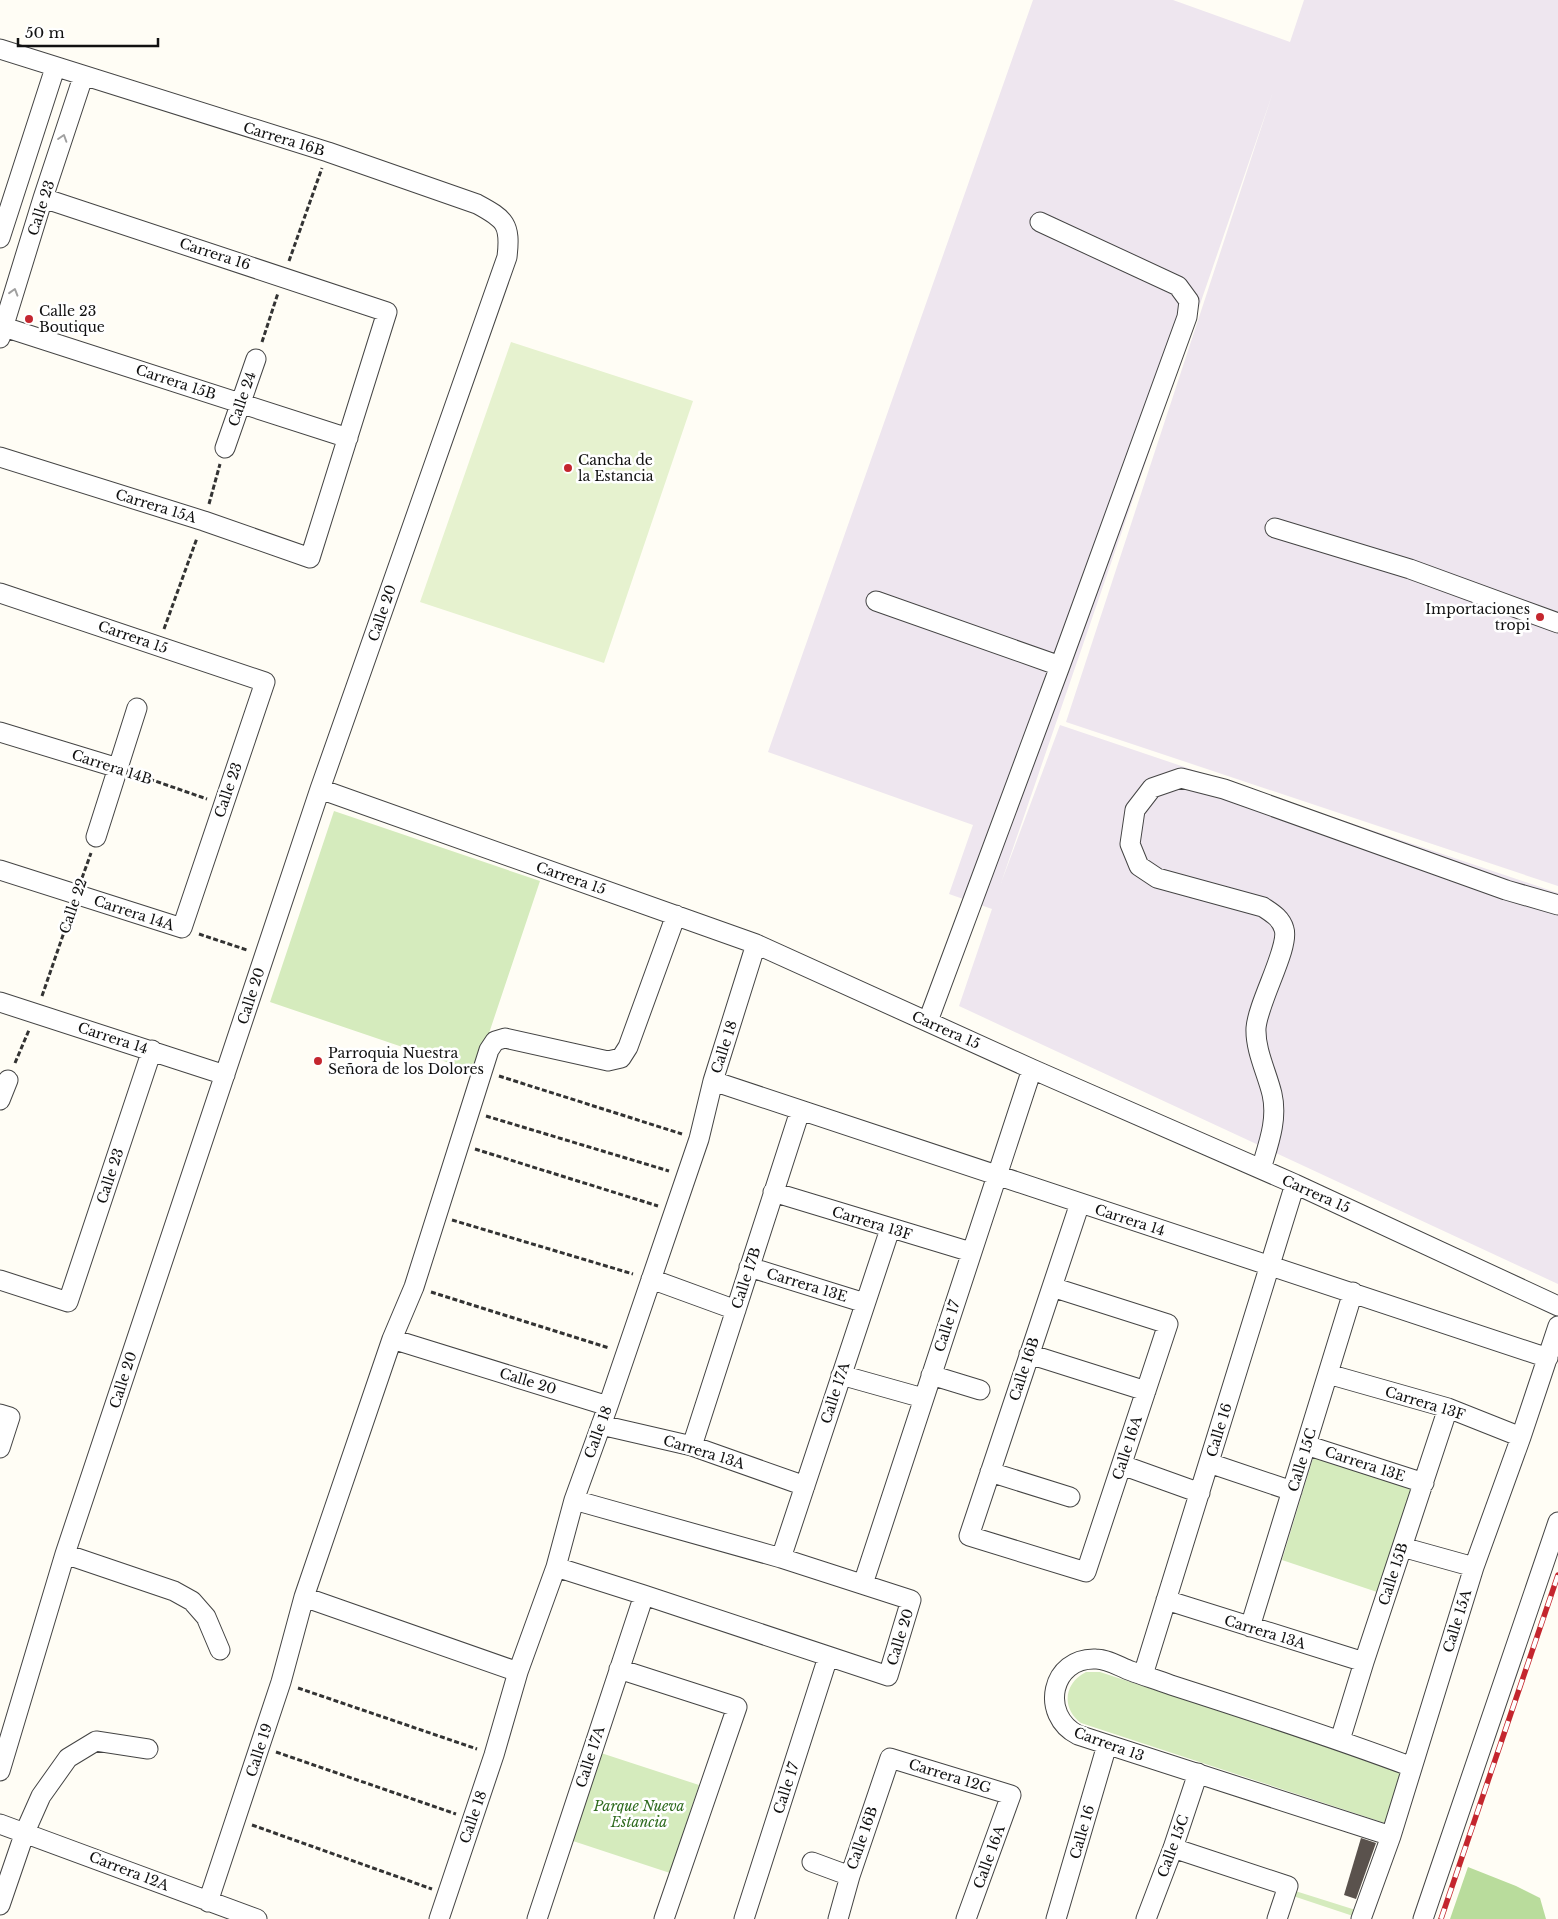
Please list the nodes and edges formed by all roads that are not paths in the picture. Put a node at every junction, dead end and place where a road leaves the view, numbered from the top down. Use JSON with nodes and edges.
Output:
{"nodes":[{"id":1,"x":0,"y":49,"type":"edge"},
{"id":2,"x":55,"y":68,"type":"junction"},
{"id":3,"x":83,"y":77,"type":"junction"},
{"id":4,"x":8,"y":186,"type":"edge"},
{"id":5,"x":43,"y":198,"type":"junction"},
{"id":6,"x":1040,"y":222,"type":"dead end"},
{"id":7,"x":505,"y":225,"type":"joint"},
{"id":8,"x":0,"y":238,"type":"edge"},
{"id":9,"x":2,"y":333,"type":"edge"},
{"id":10,"x":256,"y":359,"type":"road end"},
{"id":11,"x":240,"y":403,"type":"junction"},
{"id":12,"x":348,"y":438,"type":"junction"},
{"id":13,"x":225,"y":448,"type":"road end"},
{"id":14,"x":0,"y":457,"type":"edge"},
{"id":15,"x":1276,"y":528,"type":"dead end"},
{"id":16,"x":0,"y":593,"type":"edge"},
{"id":17,"x":876,"y":601,"type":"dead end"},
{"id":18,"x":1558,"y":623,"type":"edge"},
{"id":19,"x":1060,"y":666,"type":"junction"},
{"id":20,"x":265,"y":682,"type":"joint"},
{"id":21,"x":137,"y":708,"type":"dead end"},
{"id":22,"x":0,"y":732,"type":"edge"},
{"id":23,"x":118,"y":768,"type":"junction"},
{"id":24,"x":320,"y":789,"type":"junction"},
{"id":25,"x":96,"y":837,"type":"road end"},
{"id":26,"x":0,"y":870,"type":"edge"},
{"id":27,"x":1558,"y":905,"type":"edge"},
{"id":28,"x":676,"y":915,"type":"junction"},
{"id":29,"x":182,"y":928,"type":"joint"},
{"id":30,"x":756,"y":944,"type":"junction"},
{"id":31,"x":0,"y":1002,"type":"edge"},
{"id":32,"x":928,"y":1021,"type":"junction"},
{"id":33,"x":152,"y":1050,"type":"junction"},
{"id":34,"x":1032,"y":1069,"type":"junction"},
{"id":35,"x":225,"y":1075,"type":"junction"},
{"id":36,"x":8,"y":1080,"type":"road end"},
{"id":37,"x":713,"y":1081,"type":"junction"},
{"id":38,"x":0,"y":1100,"type":"edge"},
{"id":39,"x":800,"y":1111,"type":"junction"},
{"id":40,"x":1260,"y":1169,"type":"junction"},
{"id":41,"x":997,"y":1176,"type":"junction"},
{"id":42,"x":1295,"y":1184,"type":"junction"},
{"id":43,"x":773,"y":1192,"type":"junction"},
{"id":44,"x":1080,"y":1203,"type":"junction"},
{"id":45,"x":890,"y":1229,"type":"junction"},
{"id":46,"x":971,"y":1252,"type":"junction"},
{"id":47,"x":1270,"y":1266,"type":"junction"},
{"id":48,"x":749,"y":1267,"type":"junction"},
{"id":49,"x":651,"y":1279,"type":"junction"},
{"id":50,"x":0,"y":1280,"type":"edge"},
{"id":51,"x":1052,"y":1287,"type":"junction"},
{"id":52,"x":1354,"y":1292,"type":"junction"},
{"id":53,"x":865,"y":1303,"type":"junction"},
{"id":54,"x":1558,"y":1306,"type":"edge"},
{"id":55,"x":736,"y":1310,"type":"junction"},
{"id":56,"x":1558,"y":1326,"type":"edge"},
{"id":57,"x":392,"y":1340,"type":"junction"},
{"id":58,"x":1029,"y":1354,"type":"junction"},
{"id":59,"x":1548,"y":1358,"type":"junction"},
{"id":60,"x":1328,"y":1374,"type":"junction"},
{"id":61,"x":841,"y":1375,"type":"junction"},
{"id":62,"x":931,"y":1375,"type":"junction"},
{"id":63,"x":980,"y":1390,"type":"dead end"},
{"id":64,"x":1146,"y":1391,"type":"junction"},
{"id":65,"x":924,"y":1398,"type":"junction"},
{"id":66,"x":608,"y":1406,"type":"junction"},
{"id":67,"x":1448,"y":1408,"type":"junction"},
{"id":68,"x":5,"y":1416,"type":"edge"},
{"id":69,"x":601,"y":1425,"type":"junction"},
{"id":70,"x":1521,"y":1437,"type":"junction"},
{"id":71,"x":1306,"y":1445,"type":"junction"},
{"id":72,"x":692,"y":1446,"type":"junction"},
{"id":73,"x":0,"y":1448,"type":"edge"},
{"id":74,"x":1209,"y":1463,"type":"junction"},
{"id":75,"x":1122,"y":1465,"type":"junction"},
{"id":76,"x":990,"y":1472,"type":"junction"},
{"id":77,"x":1424,"y":1482,"type":"junction"},
{"id":78,"x":805,"y":1486,"type":"junction"},
{"id":79,"x":1292,"y":1491,"type":"junction"},
{"id":80,"x":1200,"y":1493,"type":"junction"},
{"id":81,"x":1070,"y":1497,"type":"dead end"},
{"id":82,"x":574,"y":1500,"type":"junction"},
{"id":83,"x":1558,"y":1522,"type":"edge"},
{"id":84,"x":969,"y":1536,"type":"joint"},
{"id":85,"x":1402,"y":1548,"type":"junction"},
{"id":86,"x":65,"y":1554,"type":"junction"},
{"id":87,"x":781,"y":1558,"type":"junction"},
{"id":88,"x":556,"y":1567,"type":"junction"},
{"id":89,"x":1474,"y":1567,"type":"junction"},
{"id":90,"x":863,"y":1584,"type":"junction"},
{"id":91,"x":644,"y":1594,"type":"junction"},
{"id":92,"x":304,"y":1597,"type":"junction"},
{"id":93,"x":1166,"y":1600,"type":"junction"},
{"id":94,"x":1250,"y":1628,"type":"junction"},
{"id":95,"x":220,"y":1650,"type":"dead end"},
{"id":96,"x":828,"y":1657,"type":"junction"},
{"id":97,"x":1364,"y":1662,"type":"junction"},
{"id":98,"x":619,"y":1669,"type":"junction"},
{"id":99,"x":518,"y":1672,"type":"junction"},
{"id":100,"x":1143,"y":1675,"type":"junction"},
{"id":101,"x":1340,"y":1740,"type":"junction"},
{"id":102,"x":1107,"y":1745,"type":"junction"},
{"id":103,"x":148,"y":1749,"type":"dead end"},
{"id":104,"x":890,"y":1758,"type":"joint"},
{"id":105,"x":1412,"y":1767,"type":"junction"},
{"id":106,"x":0,"y":1771,"type":"edge"},
{"id":107,"x":1198,"y":1773,"type":"junction"},
{"id":108,"x":1011,"y":1795,"type":"joint"},
{"id":109,"x":0,"y":1824,"type":"edge"},
{"id":110,"x":24,"y":1832,"type":"junction"},
{"id":111,"x":1391,"y":1836,"type":"junction"},
{"id":112,"x":1173,"y":1848,"type":"junction"},
{"id":113,"x":812,"y":1862,"type":"dead end"},
{"id":114,"x":850,"y":1876,"type":"junction"},
{"id":115,"x":208,"y":1902,"type":"junction"},
{"id":116,"x":0,"y":1905,"type":"edge"},
{"id":117,"x":257,"y":1919,"type":"edge"},
{"id":118,"x":439,"y":1919,"type":"edge"},
{"id":119,"x":537,"y":1919,"type":"edge"},
{"id":120,"x":664,"y":1919,"type":"edge"},
{"id":121,"x":744,"y":1919,"type":"edge"},
{"id":122,"x":838,"y":1919,"type":"edge"},
{"id":123,"x":966,"y":1919,"type":"edge"},
{"id":124,"x":1056,"y":1919,"type":"edge"},
{"id":125,"x":1146,"y":1919,"type":"edge"},
{"id":126,"x":1277,"y":1919,"type":"edge"},
{"id":127,"x":1362,"y":1919,"type":"edge"},
{"id":128,"x":1423,"y":1919,"type":"edge"}],
"edges":[{"from":1,"to":2,"type":"street","name":"Carrera 16B"},
{"from":2,"to":3,"type":"street","name":"Carrera 16B"},
{"from":2,"to":4,"type":"street"},
{"from":5,"to":3,"type":"street","name":"Calle 23","one_way":true},
{"from":3,"to":7,"type":"street","name":"Carrera 16B"},
{"from":4,"to":8,"type":"street"},
{"from":9,"to":5,"type":"street","name":"Calle 23","one_way":true},
{"from":5,"to":12,"type":"street","name":"Carrera 16"},
{"from":6,"to":19,"type":"street"},
{"from":7,"to":24,"type":"street","name":"Calle 20"},
{"from":9,"to":11,"type":"street","name":"Carrera 15B"},
{"from":10,"to":11,"type":"street","name":"Calle 24"},
{"from":11,"to":12,"type":"street","name":"Carrera 15B"},
{"from":11,"to":13,"type":"street","name":"Calle 24"},
{"from":12,"to":14,"type":"street","name":"Carrera 15A"},
{"from":15,"to":18,"type":"street"},
{"from":16,"to":20,"type":"street","name":"Carrera 15"},
{"from":17,"to":19,"type":"street"},
{"from":19,"to":32,"type":"street"},
{"from":20,"to":29,"type":"street","name":"Calle 23"},
{"from":21,"to":23,"type":"street"},
{"from":22,"to":23,"type":"street","name":"Carrera 14B"},
{"from":23,"to":25,"type":"street"},
{"from":24,"to":28,"type":"street","name":"Carrera 15"},
{"from":24,"to":35,"type":"street","name":"Calle 20"},
{"from":26,"to":29,"type":"street","name":"Carrera 14A"},
{"from":27,"to":40,"type":"street"},
{"from":28,"to":30,"type":"street","name":"Carrera 15"},
{"from":28,"to":57,"type":"street"},
{"from":30,"to":32,"type":"street","name":"Carrera 15"},
{"from":30,"to":37,"type":"street","name":"Calle 18"},
{"from":31,"to":33,"type":"street","name":"Carrera 14"},
{"from":32,"to":34,"type":"street","name":"Carrera 15"},
{"from":33,"to":35,"type":"street","name":"Carrera 14"},
{"from":33,"to":50,"type":"street","name":"Calle 23"},
{"from":34,"to":40,"type":"street","name":"Carrera 15"},
{"from":34,"to":41,"type":"street","name":"Calle 17"},
{"from":35,"to":86,"type":"street","name":"Calle 20"},
{"from":36,"to":38,"type":"street"},
{"from":37,"to":39,"type":"street","name":"Carrera 14"},
{"from":37,"to":49,"type":"street","name":"Calle 18"},
{"from":39,"to":41,"type":"street","name":"Carrera 14"},
{"from":39,"to":43,"type":"street","name":"Calle 17B"},
{"from":40,"to":42,"type":"street","name":"Carrera 15"},
{"from":41,"to":44,"type":"street","name":"Carrera 14"},
{"from":41,"to":46,"type":"street","name":"Calle 17"},
{"from":42,"to":47,"type":"street","name":"Calle 16"},
{"from":42,"to":54,"type":"street","name":"Carrera 15"},
{"from":43,"to":45,"type":"street","name":"Carrera 13F"},
{"from":43,"to":48,"type":"street","name":"Calle 17B"},
{"from":44,"to":47,"type":"street","name":"Carrera 14"},
{"from":44,"to":51,"type":"street","name":"Calle 16B"},
{"from":45,"to":46,"type":"street","name":"Carrera 13F"},
{"from":45,"to":53,"type":"street","name":"Calle 17A"},
{"from":46,"to":62,"type":"street","name":"Calle 17"},
{"from":47,"to":52,"type":"street","name":"Carrera 14"},
{"from":47,"to":74,"type":"street","name":"Calle 16"},
{"from":48,"to":53,"type":"street","name":"Carrera 13E"},
{"from":48,"to":55,"type":"street","name":"Calle 17B"},
{"from":49,"to":55,"type":"street"},
{"from":49,"to":66,"type":"street","name":"Calle 18"},
{"from":51,"to":58,"type":"street","name":"Calle 16B"},
{"from":51,"to":64,"type":"street","name":"Calle 16A"},
{"from":52,"to":59,"type":"street","name":"Carrera 14"},
{"from":52,"to":60,"type":"street","name":"Calle 15C"},
{"from":53,"to":61,"type":"street","name":"Calle 17A"},
{"from":55,"to":72,"type":"street","name":"Calle 17B"},
{"from":56,"to":59,"type":"street","name":"Calle 15A"},
{"from":57,"to":66,"type":"street","name":"Calle 20"},
{"from":57,"to":92,"type":"street","name":"Calle 19"},
{"from":58,"to":64,"type":"street"},
{"from":58,"to":76,"type":"street","name":"Calle 16B"},
{"from":59,"to":70,"type":"street","name":"Calle 15A"},
{"from":60,"to":67,"type":"street","name":"Carrera 13F"},
{"from":60,"to":71,"type":"street","name":"Calle 15C"},
{"from":61,"to":65,"type":"street"},
{"from":61,"to":78,"type":"street","name":"Calle 17A"},
{"from":62,"to":63,"type":"street"},
{"from":62,"to":65,"type":"street","name":"Calle 17"},
{"from":64,"to":75,"type":"street","name":"Calle 16A"},
{"from":65,"to":90,"type":"street","name":"Calle 17"},
{"from":66,"to":69,"type":"street","name":"Calle 18"},
{"from":67,"to":70,"type":"street","name":"Carrera 13F"},
{"from":67,"to":77,"type":"street","name":"Calle 15B"},
{"from":68,"to":73,"type":"street"},
{"from":69,"to":72,"type":"street","name":"Carrera 13A"},
{"from":69,"to":82,"type":"street","name":"Calle 18"},
{"from":70,"to":89,"type":"street","name":"Calle 15A"},
{"from":71,"to":77,"type":"street","name":"Carrera 13E"},
{"from":71,"to":79,"type":"street","name":"Calle 15C"},
{"from":72,"to":78,"type":"street","name":"Carrera 13A"},
{"from":74,"to":79,"type":"street"},
{"from":74,"to":80,"type":"street","name":"Calle 16"},
{"from":75,"to":80,"type":"street"},
{"from":75,"to":84,"type":"street","name":"Calle 16A"},
{"from":76,"to":81,"type":"street"},
{"from":76,"to":84,"type":"street","name":"Calle 16B"},
{"from":77,"to":85,"type":"street","name":"Calle 15B"},
{"from":78,"to":87,"type":"street","name":"Calle 17A"},
{"from":79,"to":94,"type":"street","name":"Calle 15C"},
{"from":80,"to":93,"type":"street","name":"Calle 16"},
{"from":82,"to":87,"type":"street","name":"Calle 20"},
{"from":82,"to":88,"type":"street","name":"Calle 18"},
{"from":83,"to":128,"type":"street"},
{"from":85,"to":89,"type":"street"},
{"from":85,"to":97,"type":"street","name":"Calle 15B"},
{"from":86,"to":95,"type":"street"},
{"from":86,"to":106,"type":"street","name":"Calle 20"},
{"from":87,"to":90,"type":"street","name":"Calle 20"},
{"from":88,"to":91,"type":"street","name":"Calle 20"},
{"from":88,"to":99,"type":"street","name":"Calle 18"},
{"from":89,"to":105,"type":"street","name":"Calle 15A"},
{"from":90,"to":96,"type":"street","name":"Calle 20"},
{"from":91,"to":96,"type":"street","name":"Calle 20"},
{"from":91,"to":98,"type":"street","name":"Calle 17A"},
{"from":92,"to":99,"type":"street"},
{"from":92,"to":115,"type":"street","name":"Calle 19"},
{"from":93,"to":94,"type":"street","name":"Carrera 13A"},
{"from":93,"to":100,"type":"street","name":"Calle 16"},
{"from":94,"to":97,"type":"street","name":"Carrera 13A"},
{"from":96,"to":121,"type":"street","name":"Calle 17"},
{"from":97,"to":101,"type":"street","name":"Calle 15B"},
{"from":98,"to":119,"type":"street","name":"Calle 17A"},
{"from":98,"to":120,"type":"street"},
{"from":99,"to":118,"type":"street","name":"Calle 18"},
{"from":100,"to":101,"type":"street","name":"Carrera 13"},
{"from":100,"to":102,"type":"street","name":"Carrera 13"},
{"from":101,"to":105,"type":"street","name":"Carrera 13"},
{"from":102,"to":107,"type":"street","name":"Carrera 13"},
{"from":102,"to":124,"type":"street","name":"Calle 16"},
{"from":103,"to":110,"type":"street"},
{"from":104,"to":108,"type":"street","name":"Carrera 12G"},
{"from":104,"to":114,"type":"street","name":"Calle 16B"},
{"from":105,"to":111,"type":"street","name":"Calle 15A"},
{"from":107,"to":111,"type":"street","name":"Carrera 13"},
{"from":107,"to":112,"type":"street","name":"Calle 15C"},
{"from":108,"to":123,"type":"street","name":"Calle 16A"},
{"from":109,"to":110,"type":"street","name":"Carrera 12A"},
{"from":110,"to":115,"type":"street","name":"Carrera 12A"},
{"from":110,"to":116,"type":"street"},
{"from":111,"to":127,"type":"street","name":"Calle 15A"},
{"from":112,"to":125,"type":"street","name":"Calle 15C"},
{"from":112,"to":126,"type":"street"},
{"from":113,"to":114,"type":"street"},
{"from":114,"to":122,"type":"street","name":"Calle 16B"},
{"from":115,"to":117,"type":"street","name":"Carrera 12A"}]}
